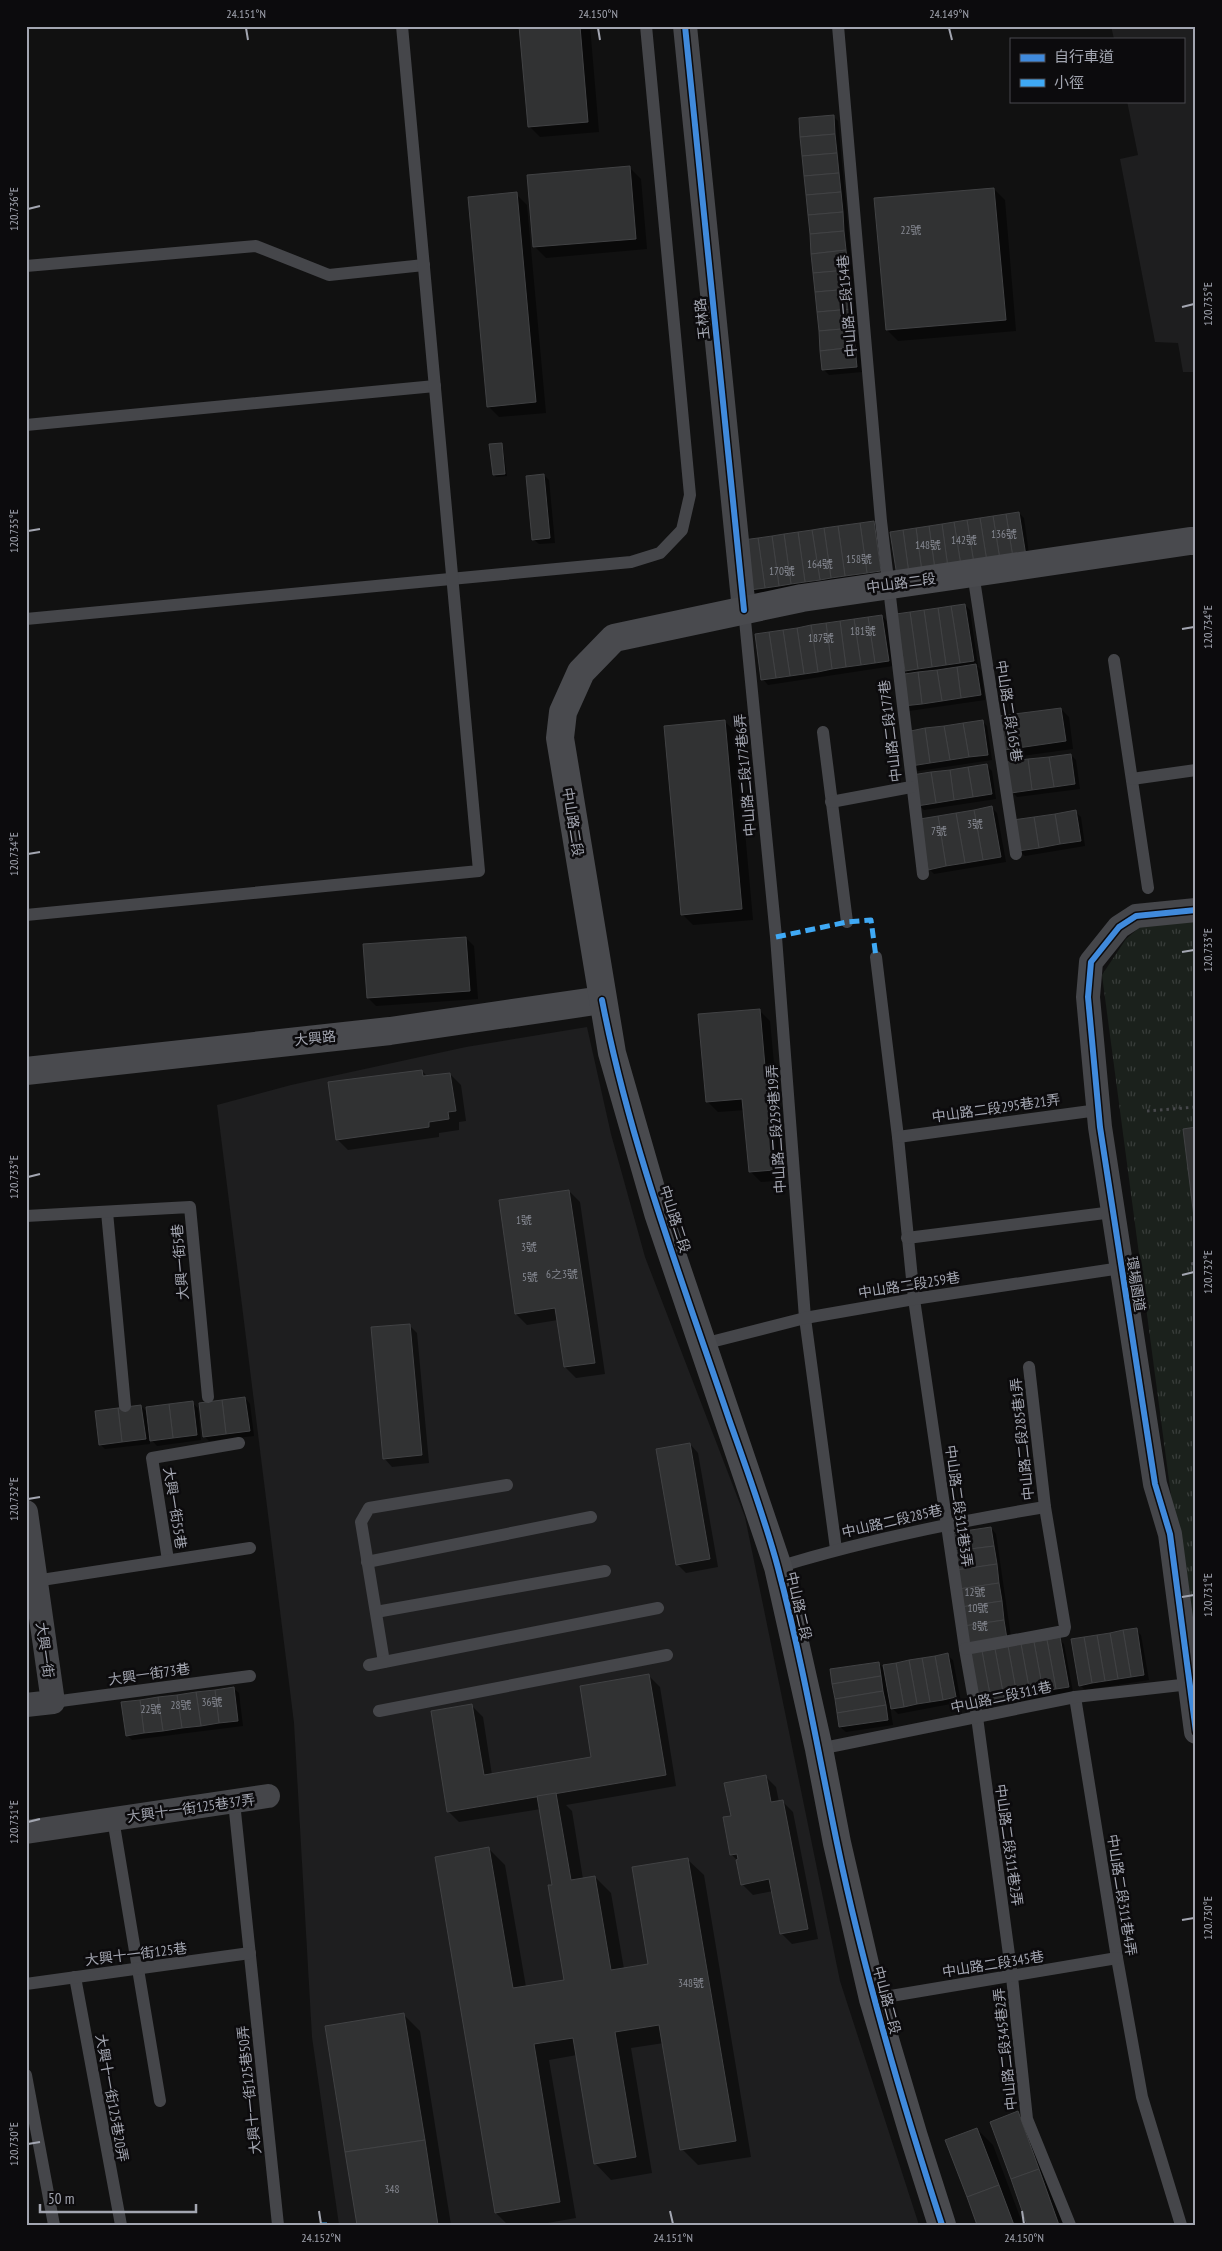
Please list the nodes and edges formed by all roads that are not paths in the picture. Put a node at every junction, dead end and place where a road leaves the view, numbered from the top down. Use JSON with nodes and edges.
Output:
{"nodes":[{"id":1,"x":402,"y":26,"type":"edge"},
{"id":2,"x":646,"y":26,"type":"edge"},
{"id":3,"x":685,"y":26,"type":"edge"},
{"id":4,"x":838,"y":26,"type":"edge"},
{"id":5,"x":26,"y":266,"type":"edge"},
{"id":6,"x":424,"y":266,"type":"junction"},
{"id":7,"x":435,"y":386,"type":"junction"},
{"id":8,"x":26,"y":425,"type":"edge"},
{"id":9,"x":1196,"y":540,"type":"edge"},
{"id":10,"x":973,"y":573,"type":"junction"},
{"id":11,"x":453,"y":579,"type":"junction"},
{"id":12,"x":888,"y":584,"type":"junction"},
{"id":13,"x":744,"y":610,"type":"junction"},
{"id":14,"x":26,"y":619,"type":"edge"},
{"id":15,"x":1114,"y":660,"type":"dead end"},
{"id":16,"x":823,"y":732,"type":"dead end"},
{"id":17,"x":1196,"y":770,"type":"edge"},
{"id":18,"x":1132,"y":779,"type":"junction"},
{"id":19,"x":911,"y":787,"type":"junction"},
{"id":20,"x":832,"y":802,"type":"junction"},
{"id":21,"x":1016,"y":854,"type":"dead end"},
{"id":22,"x":923,"y":874,"type":"dead end"},
{"id":23,"x":1148,"y":888,"type":"dead end"},
{"id":24,"x":1196,"y":910,"type":"edge"},
{"id":25,"x":26,"y":916,"type":"edge"},
{"id":26,"x":848,"y":922,"type":"dead end"},
{"id":27,"x":776,"y":937,"type":"joint"},
{"id":28,"x":876,"y":957,"type":"dead end"},
{"id":29,"x":602,"y":1000,"type":"junction"},
{"id":30,"x":26,"y":1070,"type":"edge"},
{"id":31,"x":1098,"y":1110,"type":"junction"},
{"id":32,"x":898,"y":1137,"type":"junction"},
{"id":33,"x":107,"y":1212,"type":"junction"},
{"id":34,"x":1113,"y":1212,"type":"junction"},
{"id":35,"x":26,"y":1216,"type":"edge"},
{"id":36,"x":907,"y":1238,"type":"junction"},
{"id":37,"x":1121,"y":1268,"type":"junction"},
{"id":38,"x":914,"y":1298,"type":"junction"},
{"id":39,"x":806,"y":1318,"type":"junction"},
{"id":40,"x":703,"y":1344,"type":"junction"},
{"id":41,"x":1029,"y":1367,"type":"dead end"},
{"id":42,"x":208,"y":1397,"type":"dead end"},
{"id":43,"x":125,"y":1406,"type":"dead end"},
{"id":44,"x":239,"y":1443,"type":"dead end"},
{"id":45,"x":507,"y":1485,"type":"dead end"},
{"id":46,"x":1045,"y":1507,"type":"junction"},
{"id":47,"x":26,"y":1512,"type":"edge"},
{"id":48,"x":591,"y":1517,"type":"dead end"},
{"id":49,"x":946,"y":1524,"type":"junction"},
{"id":50,"x":250,"y":1548,"type":"dead end"},
{"id":51,"x":836,"y":1549,"type":"junction"},
{"id":52,"x":168,"y":1560,"type":"junction"},
{"id":53,"x":367,"y":1562,"type":"junction"},
{"id":54,"x":778,"y":1567,"type":"junction"},
{"id":55,"x":605,"y":1572,"type":"dead end"},
{"id":56,"x":35,"y":1581,"type":"junction"},
{"id":57,"x":658,"y":1608,"type":"dead end"},
{"id":58,"x":376,"y":1612,"type":"junction"},
{"id":59,"x":965,"y":1649,"type":"junction"},
{"id":60,"x":666,"y":1655,"type":"dead end"},
{"id":61,"x":384,"y":1662,"type":"junction"},
{"id":62,"x":369,"y":1666,"type":"dead end"},
{"id":63,"x":250,"y":1676,"type":"dead end"},
{"id":64,"x":1190,"y":1684,"type":"junction"},
{"id":65,"x":1075,"y":1697,"type":"junction"},
{"id":66,"x":53,"y":1702,"type":"junction"},
{"id":67,"x":26,"y":1704,"type":"edge"},
{"id":68,"x":380,"y":1711,"type":"dead end"},
{"id":69,"x":977,"y":1717,"type":"junction"},
{"id":70,"x":1196,"y":1732,"type":"edge"},
{"id":71,"x":819,"y":1749,"type":"junction"},
{"id":72,"x":268,"y":1796,"type":"dead end"},
{"id":73,"x":234,"y":1802,"type":"junction"},
{"id":74,"x":113,"y":1819,"type":"junction"},
{"id":75,"x":26,"y":1832,"type":"edge"},
{"id":76,"x":250,"y":1953,"type":"junction"},
{"id":77,"x":1117,"y":1958,"type":"junction"},
{"id":78,"x":139,"y":1969,"type":"junction"},
{"id":79,"x":75,"y":1977,"type":"junction"},
{"id":80,"x":1012,"y":1977,"type":"junction"},
{"id":81,"x":26,"y":1984,"type":"edge"},
{"id":82,"x":873,"y":1999,"type":"junction"},
{"id":83,"x":26,"y":2075,"type":"edge"},
{"id":84,"x":160,"y":2101,"type":"dead end"},
{"id":85,"x":54,"y":2225,"type":"edge"},
{"id":86,"x":120,"y":2225,"type":"edge"},
{"id":87,"x":278,"y":2225,"type":"edge"},
{"id":88,"x":942,"y":2225,"type":"edge"},
{"id":89,"x":1070,"y":2225,"type":"edge"},
{"id":90,"x":1181,"y":2225,"type":"edge"}],
"edges":[{"from":1,"to":6,"type":"lane"},
{"from":2,"to":11,"type":"lane"},
{"from":3,"to":13,"type":"street","name":"玉林路"},
{"from":4,"to":12,"type":"lane","name":"中山路二段154巷"},
{"from":5,"to":6,"type":"lane"},
{"from":6,"to":7,"type":"lane"},
{"from":7,"to":8,"type":"lane"},
{"from":7,"to":11,"type":"lane"},
{"from":9,"to":10,"type":"main road","name":"中山路二段"},
{"from":10,"to":12,"type":"main road","name":"中山路二段"},
{"from":10,"to":21,"type":"lane","name":"中山路二段165巷"},
{"from":11,"to":14,"type":"lane"},
{"from":11,"to":25,"type":"lane"},
{"from":12,"to":13,"type":"main road","name":"中山路二段"},
{"from":12,"to":19,"type":"lane","name":"中山路二段177巷"},
{"from":13,"to":27,"type":"lane","name":"中山路二段177巷6弄"},
{"from":13,"to":29,"type":"main road","name":"中山路二段"},
{"from":15,"to":18,"type":"lane"},
{"from":16,"to":20,"type":"lane"},
{"from":17,"to":18,"type":"lane"},
{"from":18,"to":23,"type":"lane"},
{"from":19,"to":20,"type":"lane"},
{"from":19,"to":22,"type":"lane","name":"中山路二段177巷"},
{"from":20,"to":26,"type":"lane"},
{"from":24,"to":31,"type":"street","name":"環場園道"},
{"from":27,"to":39,"type":"lane","name":"中山路二段259巷19弄"},
{"from":28,"to":32,"type":"lane"},
{"from":29,"to":30,"type":"main road","name":"大興路"},
{"from":29,"to":40,"type":"main road","name":"中山路二段"},
{"from":31,"to":32,"type":"lane","name":"中山路二段295巷21弄"},
{"from":31,"to":34,"type":"street","name":"環場園道"},
{"from":32,"to":36,"type":"lane"},
{"from":33,"to":35,"type":"lane","name":"大興一街5巷"},
{"from":33,"to":42,"type":"lane","name":"大興一街5巷"},
{"from":33,"to":43,"type":"lane"},
{"from":34,"to":36,"type":"lane"},
{"from":34,"to":37,"type":"street","name":"環場園道"},
{"from":36,"to":38,"type":"lane"},
{"from":37,"to":38,"type":"lane","name":"中山路二段259巷"},
{"from":37,"to":64,"type":"street","name":"環場園道"},
{"from":38,"to":39,"type":"lane","name":"中山路二段259巷"},
{"from":38,"to":49,"type":"lane","name":"中山路二段311巷3弄"},
{"from":39,"to":40,"type":"lane","name":"中山路二段259巷"},
{"from":39,"to":51,"type":"lane","name":"中山路二段259巷19弄"},
{"from":40,"to":54,"type":"main road","name":"中山路二段"},
{"from":41,"to":46,"type":"lane","name":"中山路二段285巷1弄"},
{"from":44,"to":52,"type":"lane","name":"大興一街55巷"},
{"from":45,"to":53,"type":"lane"},
{"from":46,"to":49,"type":"lane","name":"中山路二段285巷"},
{"from":46,"to":59,"type":"lane","name":"中山路二段285巷1弄"},
{"from":47,"to":56,"type":"street","name":"大興一街"},
{"from":48,"to":53,"type":"lane"},
{"from":49,"to":51,"type":"lane","name":"中山路二段285巷"},
{"from":49,"to":59,"type":"lane","name":"中山路二段311巷3弄"},
{"from":50,"to":52,"type":"lane","name":"大興一街55巷"},
{"from":51,"to":54,"type":"lane","name":"中山路二段285巷"},
{"from":52,"to":56,"type":"lane","name":"大興一街55巷"},
{"from":53,"to":58,"type":"lane"},
{"from":54,"to":71,"type":"main road","name":"中山路二段"},
{"from":55,"to":58,"type":"lane"},
{"from":56,"to":66,"type":"street","name":"大興一街"},
{"from":57,"to":61,"type":"lane"},
{"from":58,"to":61,"type":"lane"},
{"from":59,"to":69,"type":"lane","name":"中山路二段311巷3弄"},
{"from":60,"to":68,"type":"lane"},
{"from":61,"to":62,"type":"lane"},
{"from":63,"to":66,"type":"lane","name":"大興一街73巷"},
{"from":64,"to":65,"type":"lane","name":"中山路二段311巷"},
{"from":64,"to":70,"type":"street","name":"環場園道"},
{"from":65,"to":69,"type":"lane","name":"中山路二段311巷"},
{"from":65,"to":77,"type":"lane","name":"中山路二段311巷4弄"},
{"from":66,"to":67,"type":"street"},
{"from":69,"to":71,"type":"lane","name":"中山路二段311巷"},
{"from":69,"to":80,"type":"lane","name":"中山路二段311巷2弄"},
{"from":71,"to":82,"type":"main road","name":"中山路二段"},
{"from":72,"to":73,"type":"street","name":"大興十一街125巷37弄"},
{"from":73,"to":74,"type":"street","name":"大興十一街125巷37弄"},
{"from":73,"to":76,"type":"lane","name":"大興十一街125巷50弄"},
{"from":74,"to":75,"type":"street","name":"大興十一街125巷37弄"},
{"from":74,"to":78,"type":"lane","name":"大興十一街125巷37弄"},
{"from":76,"to":78,"type":"lane","name":"大興十一街125巷"},
{"from":76,"to":87,"type":"lane","name":"大興十一街125巷50弄"},
{"from":77,"to":80,"type":"lane","name":"中山路二段345巷"},
{"from":77,"to":90,"type":"lane","name":"中山路二段311巷4弄"},
{"from":78,"to":79,"type":"lane","name":"大興十一街125巷"},
{"from":78,"to":84,"type":"lane","name":"大興十一街125巷37弄"},
{"from":79,"to":81,"type":"lane","name":"大興十一街125巷"},
{"from":79,"to":86,"type":"lane","name":"大興十一街125巷20弄"},
{"from":80,"to":82,"type":"lane","name":"中山路二段345巷"},
{"from":80,"to":89,"type":"lane","name":"中山路二段345巷2弄"},
{"from":82,"to":88,"type":"main road","name":"中山路二段"},
{"from":83,"to":85,"type":"lane"}]}
